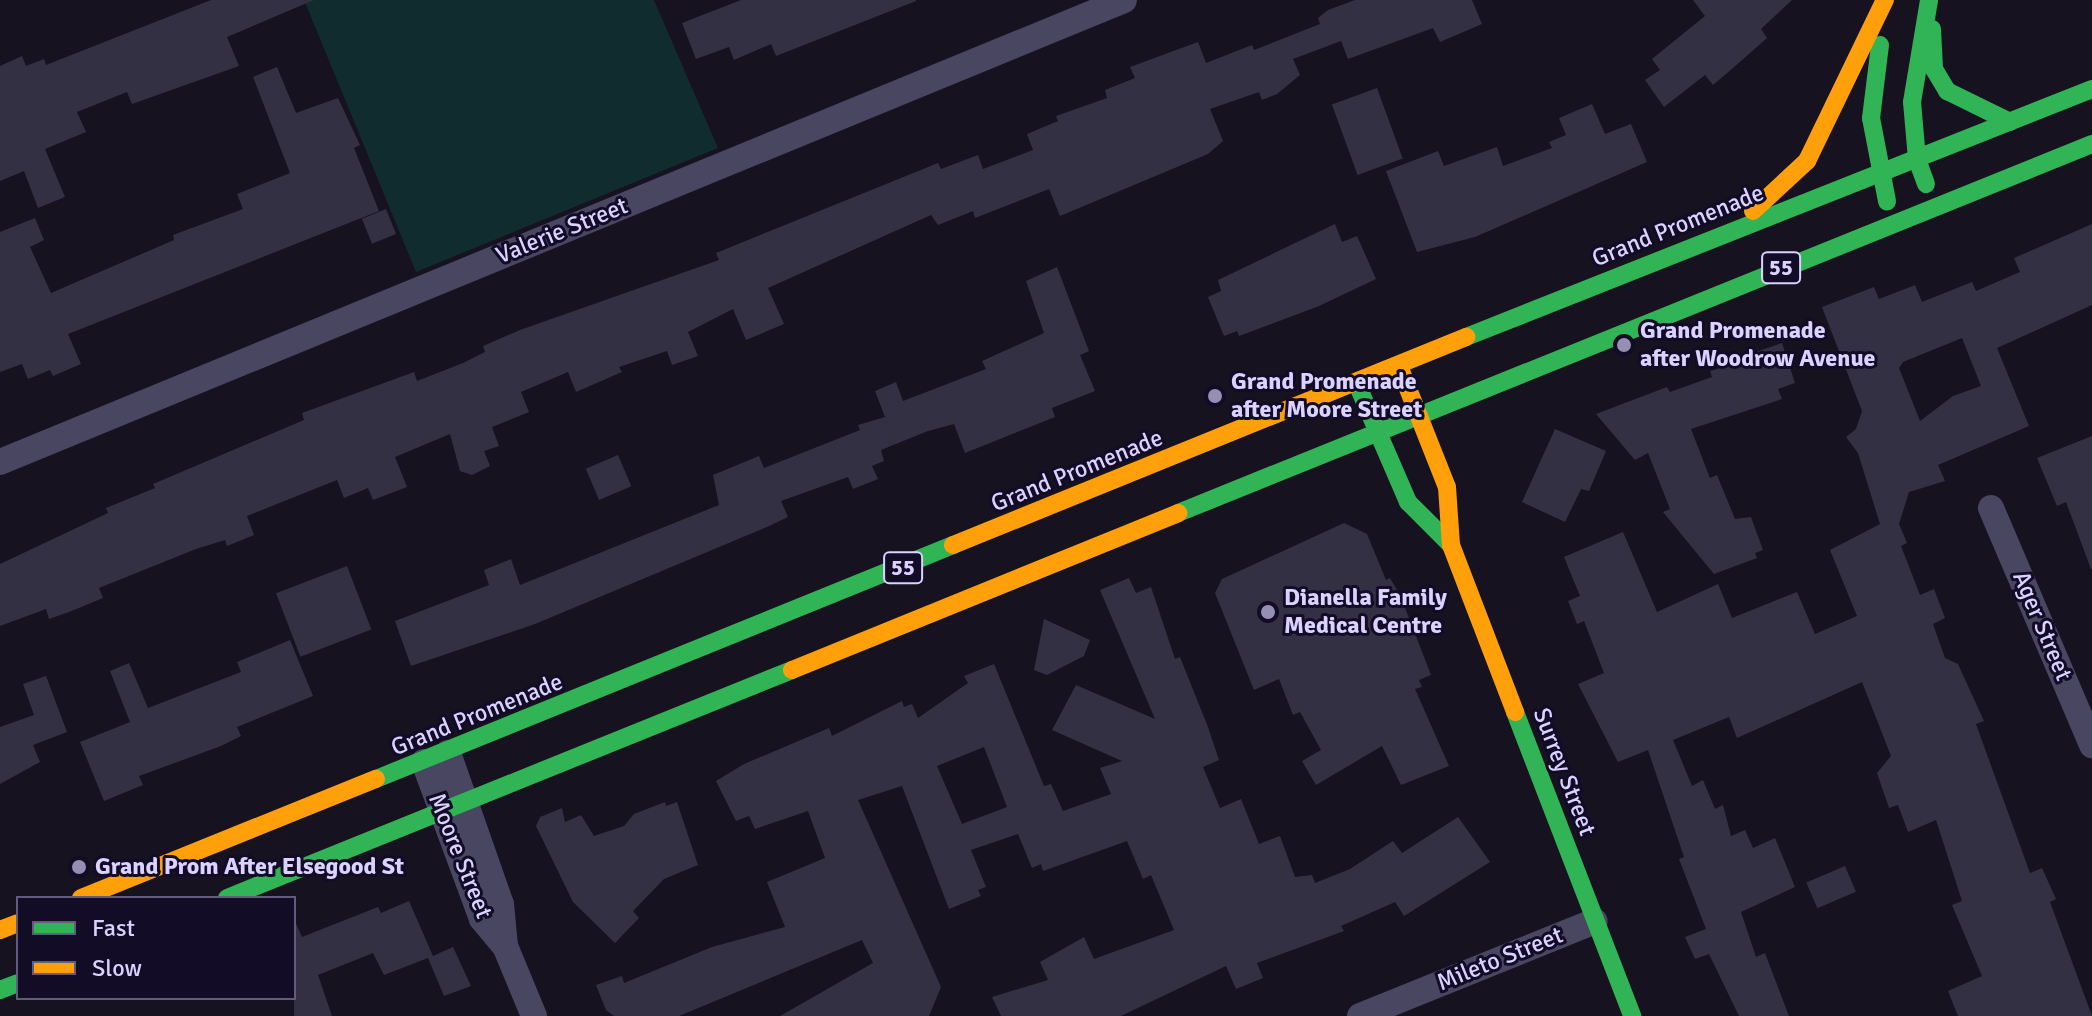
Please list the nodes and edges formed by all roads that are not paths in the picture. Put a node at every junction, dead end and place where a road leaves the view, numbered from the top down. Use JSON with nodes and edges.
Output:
{"nodes":[{"id":1,"x":1124,"y":0,"type":"edge"},
{"id":2,"x":1885,"y":0,"type":"edge"},
{"id":3,"x":1893,"y":0,"type":"edge"},
{"id":4,"x":1930,"y":0,"type":"edge"},
{"id":5,"x":2092,"y":89,"type":"edge"},
{"id":6,"x":2010,"y":122,"type":"junction"},
{"id":7,"x":2092,"y":144,"type":"edge"},
{"id":8,"x":1917,"y":159,"type":"junction"},
{"id":9,"x":1879,"y":173,"type":"junction"},
{"id":10,"x":1934,"y":208,"type":"junction"},
{"id":11,"x":1893,"y":225,"type":"junction"},
{"id":12,"x":1724,"y":233,"type":"junction"},
{"id":13,"x":1399,"y":366,"type":"junction"},
{"id":14,"x":1357,"y":384,"type":"junction"},
{"id":15,"x":1420,"y":414,"type":"junction"},
{"id":16,"x":1378,"y":431,"type":"junction"},
{"id":17,"x":0,"y":462,"type":"edge"},
{"id":18,"x":1991,"y":508,"type":"dead end"},
{"id":19,"x":1451,"y":545,"type":"junction"},
{"id":20,"x":2092,"y":745,"type":"edge"},
{"id":21,"x":436,"y":758,"type":"junction"},
{"id":22,"x":465,"y":801,"type":"junction"},
{"id":23,"x":439,"y":812,"type":"junction"},
{"id":24,"x":86,"y":896,"type":"edge"},
{"id":25,"x":232,"y":896,"type":"edge"},
{"id":26,"x":1595,"y":921,"type":"junction"},
{"id":27,"x":505,"y":946,"type":"junction"},
{"id":28,"x":534,"y":1016,"type":"edge"},
{"id":29,"x":1360,"y":1016,"type":"edge"},
{"id":30,"x":1632,"y":1016,"type":"edge"}],
"edges":[{"from":1,"to":17,"type":"street","name":"Valerie Street"},
{"from":2,"to":12,"type":"main road"},
{"from":3,"to":9,"type":"main road"},
{"from":4,"to":6,"type":"main road"},
{"from":4,"to":8,"type":"main road"},
{"from":5,"to":6,"type":"main road","name":"Grand Promenade","number":"55"},
{"from":6,"to":8,"type":"main road","name":"Grand Promenade","number":"55"},
{"from":7,"to":10,"type":"main road","number":"55"},
{"from":8,"to":9,"type":"main road","name":"Grand Promenade","number":"55"},
{"from":8,"to":10,"type":"main road"},
{"from":9,"to":11,"type":"main road"},
{"from":9,"to":12,"type":"main road","name":"Grand Promenade","number":"55"},
{"from":10,"to":11,"type":"main road","number":"55"},
{"from":11,"to":15,"type":"main road","number":"55"},
{"from":12,"to":13,"type":"main road","name":"Grand Promenade","number":"55"},
{"from":13,"to":14,"type":"main road","name":"Grand Promenade","number":"55"},
{"from":13,"to":15,"type":"main road","name":"Surrey Street"},
{"from":14,"to":16,"type":"main road","name":"Surrey Street"},
{"from":14,"to":21,"type":"main road","name":"Grand Promenade","number":"55"},
{"from":15,"to":16,"type":"main road","number":"55"},
{"from":15,"to":19,"type":"main road","name":"Surrey Street"},
{"from":16,"to":19,"type":"main road","name":"Surrey Street"},
{"from":16,"to":22,"type":"main road","number":"55"},
{"from":18,"to":20,"type":"street","name":"Ager Street"},
{"from":19,"to":26,"type":"main road","name":"Surrey Street"},
{"from":21,"to":22,"type":"street","name":"Moore Street"},
{"from":21,"to":23,"type":"street","name":"Moore Street"},
{"from":21,"to":24,"type":"main road","name":"Grand Promenade","number":"55"},
{"from":22,"to":23,"type":"main road","number":"55"},
{"from":22,"to":27,"type":"street","name":"Moore Street"},
{"from":23,"to":25,"type":"main road","number":"55"},
{"from":23,"to":27,"type":"street","name":"Moore Street"},
{"from":26,"to":29,"type":"street","name":"Mileto Street"},
{"from":26,"to":30,"type":"main road","name":"Surrey Street"},
{"from":27,"to":28,"type":"street","name":"Moore Street"}]}
